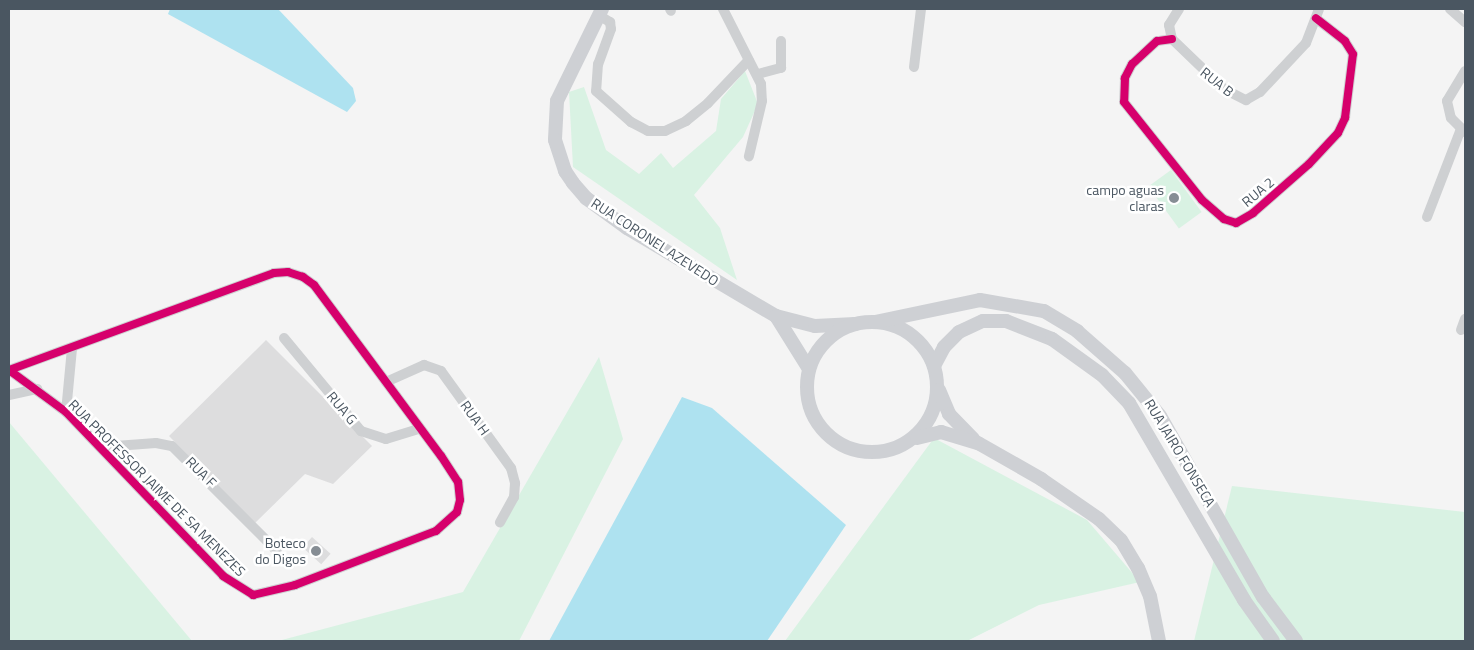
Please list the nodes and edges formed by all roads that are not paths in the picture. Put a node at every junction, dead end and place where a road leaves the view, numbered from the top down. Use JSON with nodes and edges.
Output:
{"nodes":[{"id":1,"x":723,"y":9,"type":"edge"},
{"id":2,"x":921,"y":9,"type":"edge"},
{"id":3,"x":1450,"y":9,"type":"edge"},
{"id":4,"x":1175,"y":10,"type":"edge"},
{"id":5,"x":601,"y":12,"type":"edge"},
{"id":6,"x":1317,"y":13,"type":"edge"},
{"id":7,"x":1465,"y":22,"type":"edge"},
{"id":8,"x":1172,"y":40,"type":"junction"},
{"id":9,"x":780,"y":41,"type":"dead end"},
{"id":10,"x":749,"y":60,"type":"junction"},
{"id":11,"x":914,"y":67,"type":"dead end"},
{"id":12,"x":1465,"y":71,"type":"edge"},
{"id":13,"x":758,"y":74,"type":"junction"},
{"id":14,"x":1463,"y":131,"type":"edge"},
{"id":15,"x":749,"y":156,"type":"dead end"},
{"id":16,"x":1428,"y":217,"type":"dead end"},
{"id":17,"x":776,"y":316,"type":"junction"},
{"id":18,"x":1465,"y":319,"type":"edge"},
{"id":19,"x":875,"y":322,"type":"junction"},
{"id":20,"x":855,"y":324,"type":"junction"},
{"id":21,"x":1461,"y":330,"type":"dead end"},
{"id":22,"x":284,"y":338,"type":"dead end"},
{"id":23,"x":72,"y":348,"type":"junction"},
{"id":24,"x":934,"y":366,"type":"junction"},
{"id":25,"x":809,"y":369,"type":"junction"},
{"id":26,"x":9,"y":370,"type":"edge"},
{"id":27,"x":386,"y":382,"type":"junction"},
{"id":28,"x":938,"y":388,"type":"junction"},
{"id":29,"x":37,"y":389,"type":"junction"},
{"id":30,"x":9,"y":395,"type":"edge"},
{"id":31,"x":66,"y":412,"type":"junction"},
{"id":32,"x":419,"y":428,"type":"junction"},
{"id":33,"x":912,"y":440,"type":"junction"},
{"id":34,"x":978,"y":443,"type":"junction"},
{"id":35,"x":102,"y":447,"type":"junction"},
{"id":36,"x":500,"y":522,"type":"dead end"},
{"id":37,"x":277,"y":551,"type":"dead end"},
{"id":38,"x":1160,"y":641,"type":"edge"},
{"id":39,"x":1273,"y":641,"type":"edge"},
{"id":40,"x":1296,"y":641,"type":"edge"}],
"edges":[{"from":1,"to":10,"type":"street"},
{"from":2,"to":11,"type":"street"},
{"from":3,"to":7,"type":"street"},
{"from":4,"to":8,"type":"street"},
{"from":5,"to":10,"type":"street"},
{"from":5,"to":17,"type":"main road","name":"RUA CORONEL AZEVEDO"},
{"from":6,"to":8,"type":"street","name":"RUA B"},
{"from":6,"to":8,"type":"street","name":"RUA 2"},
{"from":9,"to":13,"type":"street"},
{"from":10,"to":13,"type":"street"},
{"from":12,"to":14,"type":"street"},
{"from":13,"to":15,"type":"street"},
{"from":14,"to":16,"type":"street"},
{"from":17,"to":20,"type":"main road"},
{"from":17,"to":25,"type":"main road"},
{"from":18,"to":21,"type":"street"},
{"from":19,"to":20,"type":"main road"},
{"from":19,"to":24,"type":"main road"},
{"from":19,"to":40,"type":"main road","name":"RUA JAIRO FONSECA"},
{"from":20,"to":25,"type":"main road"},
{"from":22,"to":32,"type":"street","name":"RUA G"},
{"from":23,"to":26,"type":"street","name":"RUA PROFESSOR JAIME DE SA MENEZES"},
{"from":23,"to":27,"type":"street","name":"RUA PROFESSOR JAIME DE SA MENEZES"},
{"from":23,"to":31,"type":"street"},
{"from":24,"to":28,"type":"main road"},
{"from":24,"to":39,"type":"main road","name":"RUA JAIRO FONSECA"},
{"from":25,"to":33,"type":"main road"},
{"from":26,"to":29,"type":"street","name":"RUA PROFESSOR JAIME DE SA MENEZES"},
{"from":27,"to":32,"type":"street","name":"RUA PROFESSOR JAIME DE SA MENEZES"},
{"from":27,"to":36,"type":"street","name":"RUA H"},
{"from":28,"to":33,"type":"main road"},
{"from":28,"to":34,"type":"main road"},
{"from":29,"to":30,"type":"street"},
{"from":29,"to":31,"type":"street","name":"RUA PROFESSOR JAIME DE SA MENEZES"},
{"from":31,"to":35,"type":"street","name":"RUA PROFESSOR JAIME DE SA MENEZES"},
{"from":32,"to":35,"type":"street","name":"RUA PROFESSOR JAIME DE SA MENEZES"},
{"from":33,"to":34,"type":"main road"},
{"from":34,"to":38,"type":"main road"},
{"from":35,"to":37,"type":"street","name":"RUA F"}]}
